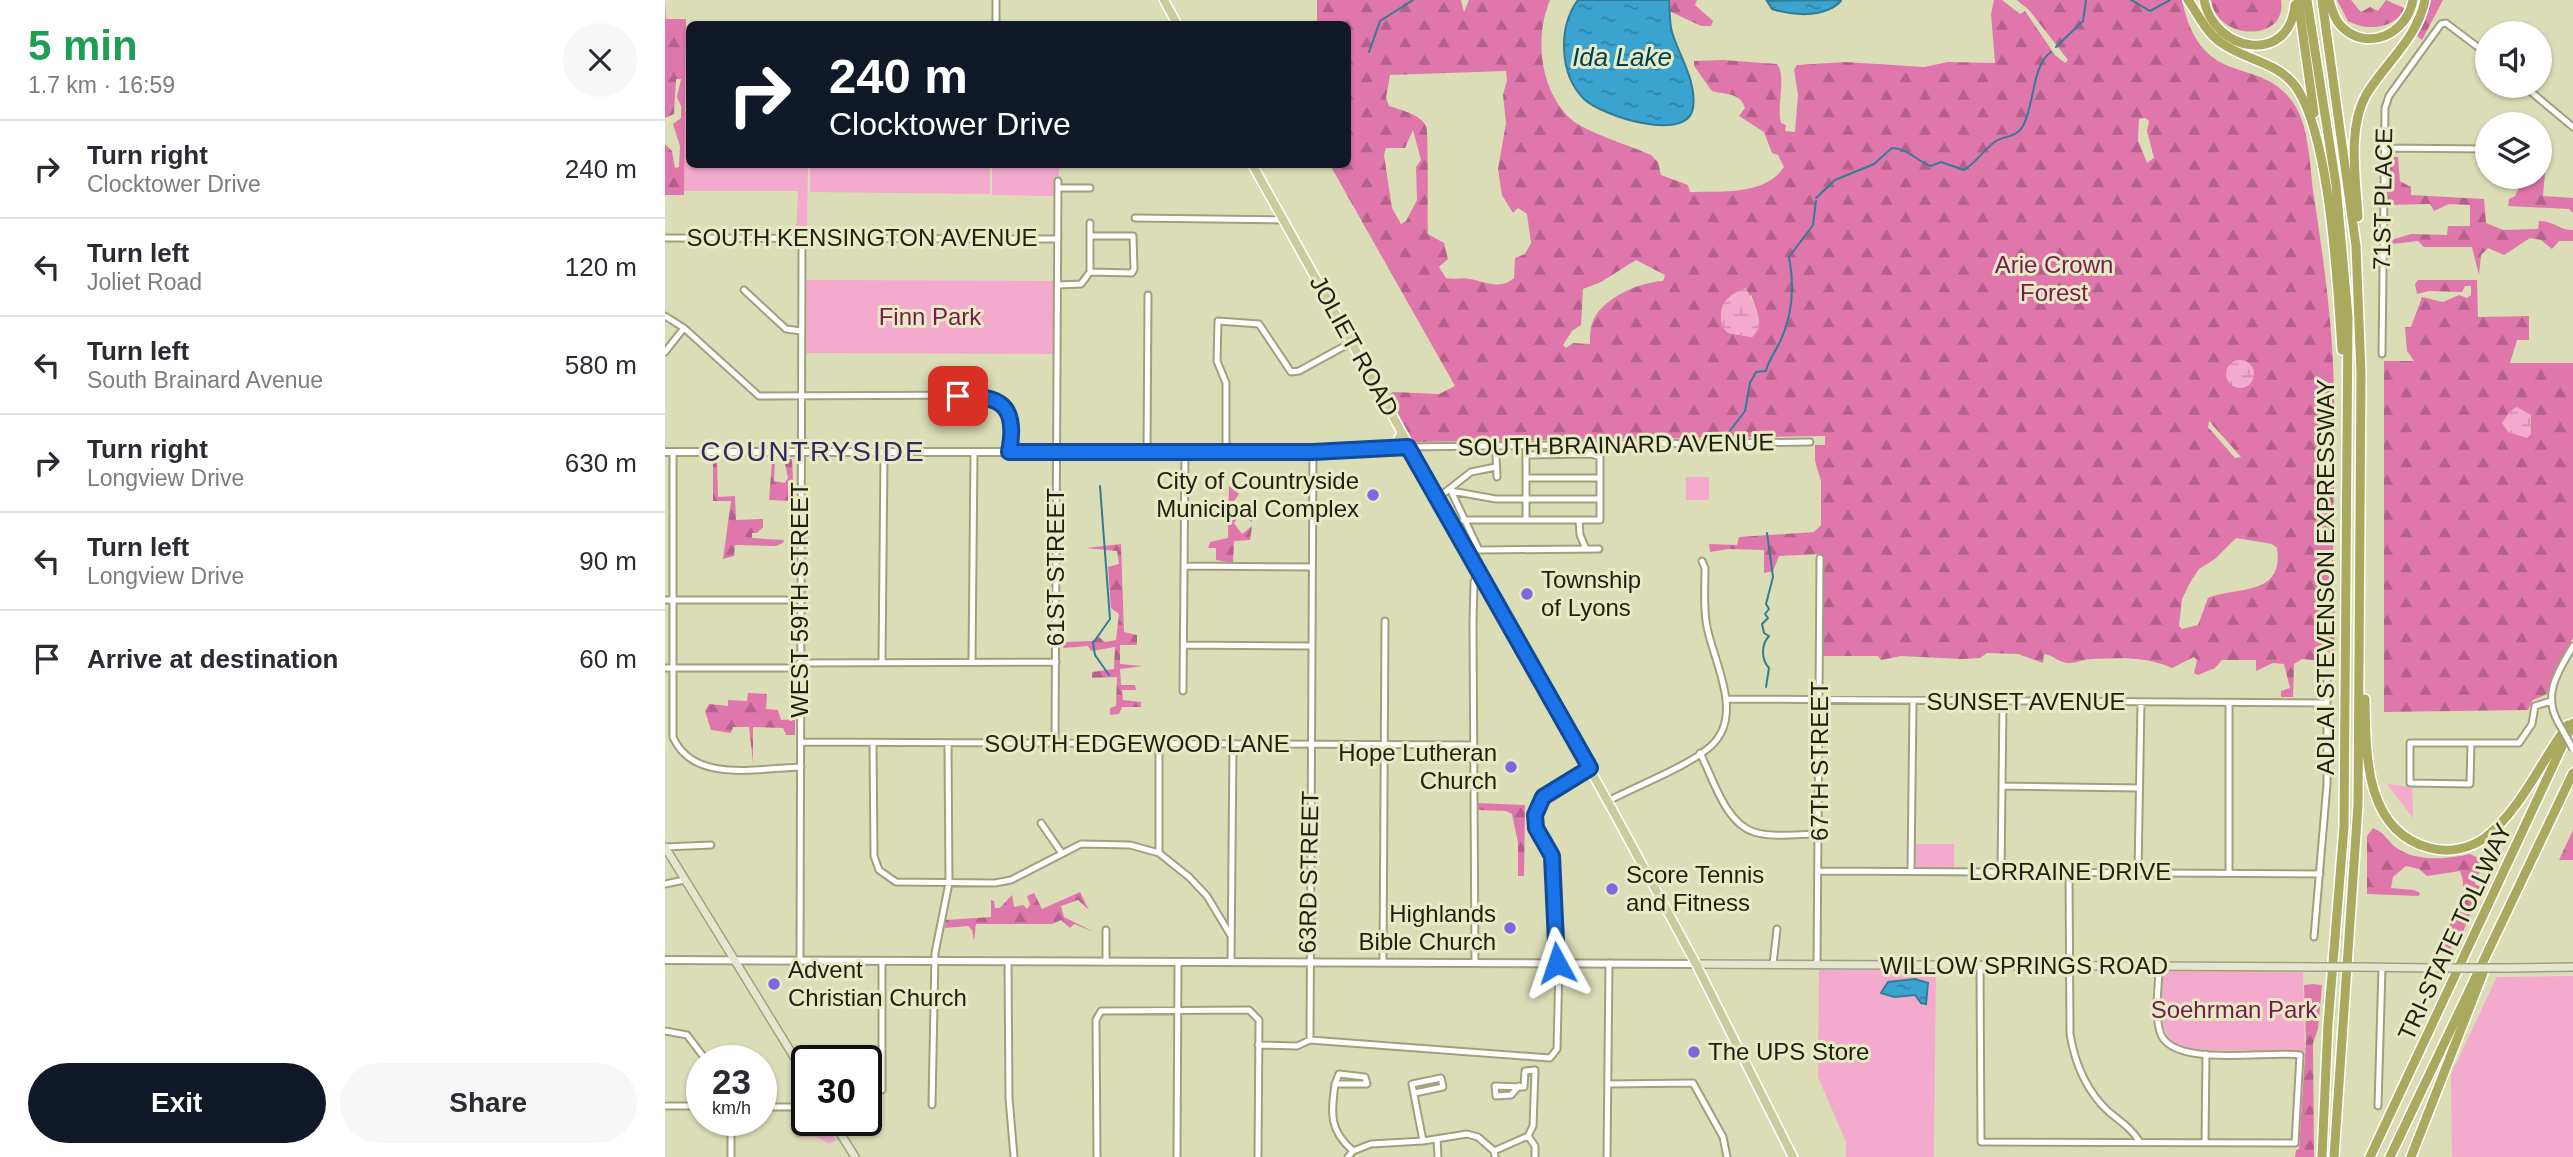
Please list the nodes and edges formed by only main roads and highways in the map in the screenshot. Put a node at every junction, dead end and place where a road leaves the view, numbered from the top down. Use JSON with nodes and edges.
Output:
{"nodes":[{"id":1,"x":1164,"y":0,"type":"edge"},
{"id":2,"x":2188,"y":0,"type":"edge"},
{"id":3,"x":2204,"y":0,"type":"edge"},
{"id":4,"x":2297,"y":0,"type":"edge"},
{"id":5,"x":2307,"y":0,"type":"edge"},
{"id":6,"x":2322,"y":0,"type":"edge"},
{"id":7,"x":2329,"y":0,"type":"edge"},
{"id":8,"x":2413,"y":0,"type":"edge"},
{"id":9,"x":2425,"y":0,"type":"edge"},
{"id":10,"x":1175,"y":21,"type":"edge"},
{"id":11,"x":1254,"y":168,"type":"edge"},
{"id":12,"x":2323,"y":175,"type":"junction"},
{"id":13,"x":2356,"y":246,"type":"junction"},
{"id":14,"x":2347,"y":370,"type":"junction"},
{"id":15,"x":1401,"y":433,"type":"junction"},
{"id":16,"x":1388,"y":449,"type":"road end"},
{"id":17,"x":2360,"y":613,"type":"junction"},
{"id":18,"x":2573,"y":720,"type":"edge"},
{"id":19,"x":2573,"y":773,"type":"edge"},
{"id":20,"x":665,"y":847,"type":"edge"},
{"id":21,"x":2492,"y":942,"type":"junction"},
{"id":22,"x":1696,"y":964,"type":"junction"},
{"id":23,"x":2573,"y":967,"type":"edge"},
{"id":24,"x":791,"y":1053,"type":"edge"},
{"id":25,"x":842,"y":1136,"type":"edge"},
{"id":26,"x":855,"y":1157,"type":"edge"},
{"id":27,"x":1793,"y":1157,"type":"edge"},
{"id":28,"x":2322,"y":1157,"type":"edge"},
{"id":29,"x":2334,"y":1157,"type":"edge"},
{"id":30,"x":2370,"y":1157,"type":"edge"},
{"id":31,"x":2390,"y":1157,"type":"edge"},
{"id":32,"x":2411,"y":1157,"type":"edge"}],
"edges":[{"from":1,"to":10,"type":"main road"},
{"from":2,"to":12,"type":"highway"},
{"from":3,"to":4,"type":"highway"},
{"from":4,"to":12,"type":"highway"},
{"from":5,"to":14,"type":"highway","name":"ADLAI STEVENSON EXPRESSWAY"},
{"from":6,"to":13,"type":"highway","name":"ADLAI STEVENSON EXPRESSWAY"},
{"from":7,"to":8,"type":"highway"},
{"from":9,"to":13,"type":"highway"},
{"from":11,"to":15,"type":"main road","name":"JOLIET ROAD"},
{"from":12,"to":14,"type":"highway"},
{"from":13,"to":17,"type":"highway","name":"ADLAI STEVENSON EXPRESSWAY"},
{"from":14,"to":28,"type":"highway","name":"ADLAI STEVENSON EXPRESSWAY"},
{"from":15,"to":16,"type":"main road"},
{"from":15,"to":22,"type":"main road","name":"JOLIET ROAD"},
{"from":17,"to":18,"type":"highway"},
{"from":17,"to":29,"type":"highway","name":"ADLAI STEVENSON EXPRESSWAY"},
{"from":18,"to":30,"type":"highway","name":"TRI-STATE TOLLWAY"},
{"from":19,"to":21,"type":"highway","name":"TRI-STATE TOLLWAY"},
{"from":20,"to":24,"type":"main road"},
{"from":21,"to":31,"type":"highway","name":"TRI-STATE TOLLWAY"},
{"from":21,"to":32,"type":"highway"},
{"from":22,"to":23,"type":"main road","name":"WILLOW SPRINGS ROAD","bridge":true},
{"from":22,"to":27,"type":"main road","name":"JOLIET ROAD"},
{"from":25,"to":26,"type":"main road"}]}
